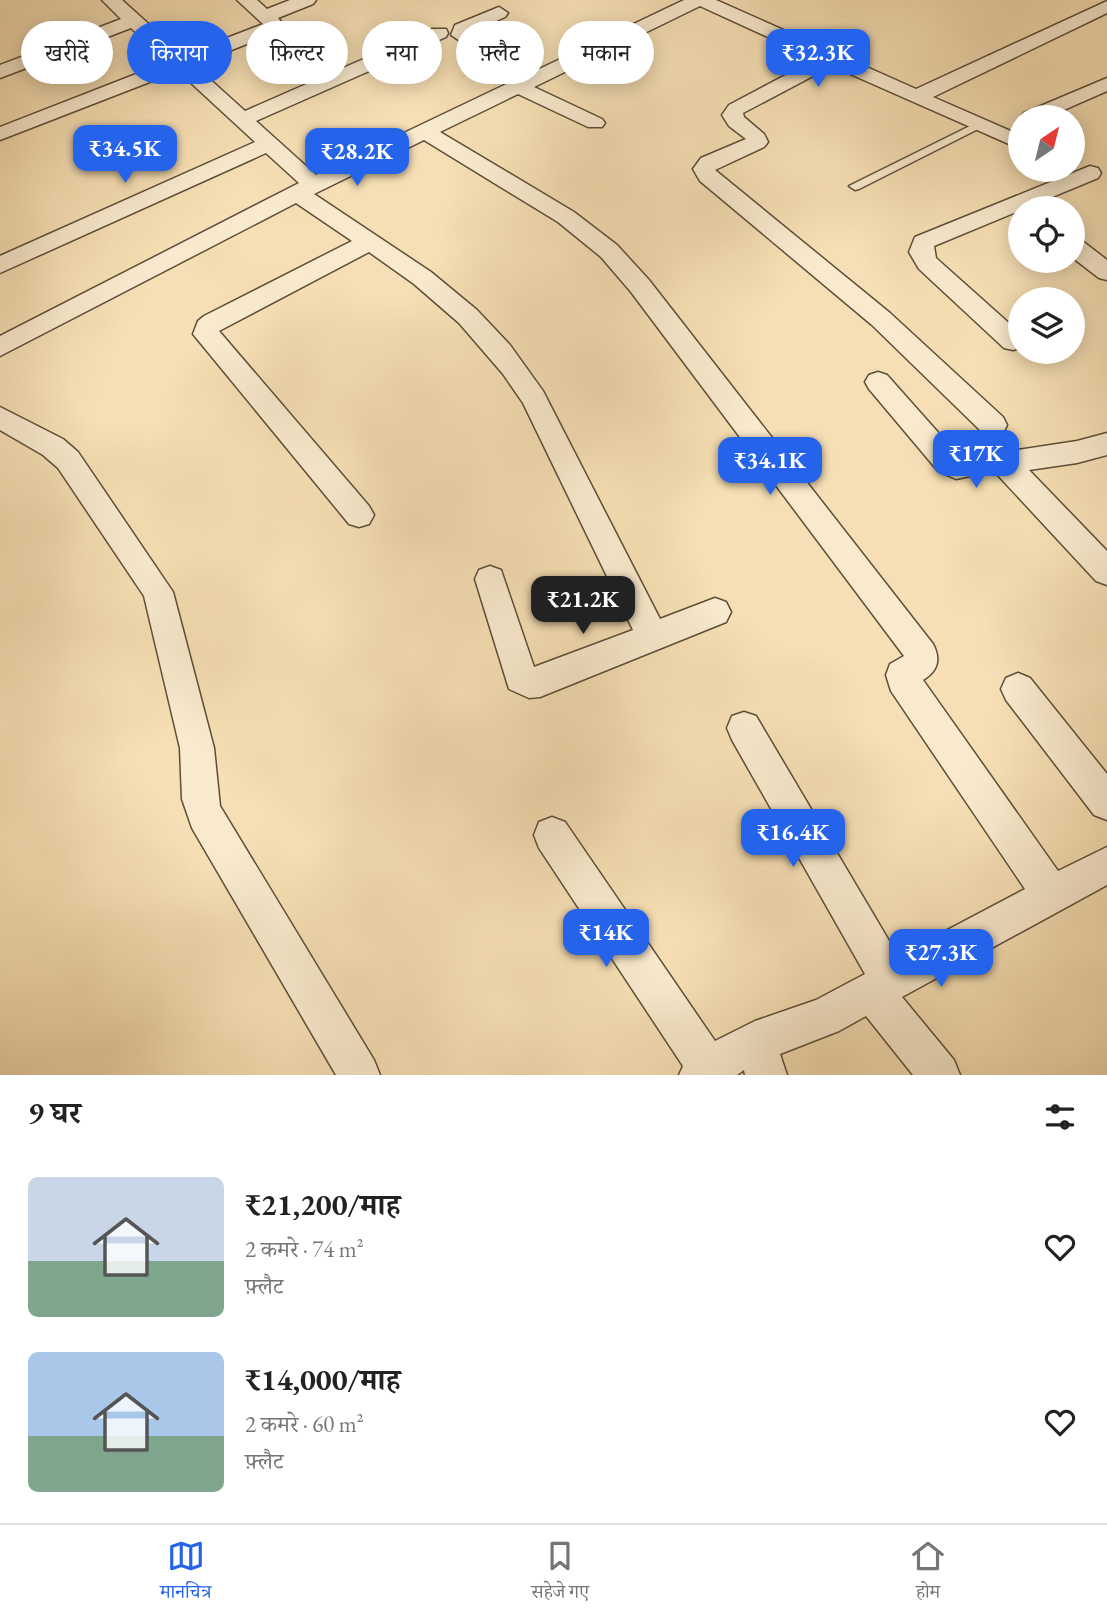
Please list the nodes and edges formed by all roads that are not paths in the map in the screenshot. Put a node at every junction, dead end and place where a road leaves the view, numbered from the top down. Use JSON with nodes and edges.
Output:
{"nodes":[{"id":1,"x":111,"y":0,"type":"edge"},
{"id":2,"x":246,"y":0,"type":"edge"},
{"id":3,"x":307,"y":0,"type":"edge"},
{"id":4,"x":700,"y":0,"type":"edge"},
{"id":5,"x":1098,"y":0,"type":"edge"},
{"id":6,"x":1107,"y":5,"type":"edge"},
{"id":7,"x":499,"y":13,"type":"dead end"},
{"id":8,"x":265,"y":16,"type":"junction"},
{"id":9,"x":133,"y":20,"type":"joint"},
{"id":10,"x":480,"y":21,"type":"edge"},
{"id":11,"x":232,"y":42,"type":"edge"},
{"id":12,"x":831,"y":59,"type":"junction"},
{"id":13,"x":362,"y":67,"type":"edge"},
{"id":14,"x":0,"y":72,"type":"edge"},
{"id":15,"x":544,"y":74,"type":"edge"},
{"id":16,"x":127,"y":83,"type":"edge"},
{"id":17,"x":202,"y":84,"type":"edge"},
{"id":18,"x":523,"y":84,"type":"edge"},
{"id":19,"x":527,"y":84,"type":"edge"},
{"id":20,"x":1107,"y":84,"type":"edge"},
{"id":21,"x":916,"y":97,"type":"junction"},
{"id":22,"x":1059,"y":105,"type":"edge"},
{"id":23,"x":242,"y":120,"type":"junction"},
{"id":24,"x":595,"y":123,"type":"dead end"},
{"id":25,"x":1008,"y":125,"type":"edge"},
{"id":26,"x":988,"y":129,"type":"junction"},
{"id":27,"x":425,"y":132,"type":"junction"},
{"id":28,"x":0,"y":134,"type":"edge"},
{"id":29,"x":1008,"y":138,"type":"edge"},
{"id":30,"x":269,"y":144,"type":"junction"},
{"id":31,"x":1090,"y":174,"type":"edge"},
{"id":32,"x":855,"y":186,"type":"dead end"},
{"id":33,"x":305,"y":189,"type":"junction"},
{"id":34,"x":1043,"y":196,"type":"edge"},
{"id":35,"x":1008,"y":211,"type":"edge"},
{"id":36,"x":369,"y":242,"type":"junction"},
{"id":37,"x":1085,"y":255,"type":"edge"},
{"id":38,"x":0,"y":265,"type":"edge"},
{"id":39,"x":1107,"y":272,"type":"edge"},
{"id":40,"x":1008,"y":336,"type":"edge"},
{"id":41,"x":0,"y":347,"type":"edge"},
{"id":42,"x":878,"y":382,"type":"dead end"},
{"id":43,"x":0,"y":417,"type":"edge"},
{"id":44,"x":993,"y":425,"type":"dead end"},
{"id":45,"x":1107,"y":444,"type":"edge"},
{"id":46,"x":1004,"y":463,"type":"junction"},
{"id":47,"x":359,"y":515,"type":"dead end"},
{"id":48,"x":1107,"y":572,"type":"edge"},
{"id":49,"x":490,"y":579,"type":"dead end"},
{"id":50,"x":715,"y":612,"type":"dead end"},
{"id":51,"x":653,"y":637,"type":"junction"},
{"id":52,"x":1018,"y":689,"type":"dead end"},
{"id":53,"x":744,"y":728,"type":"dead end"},
{"id":54,"x":1107,"y":802,"type":"edge"},
{"id":55,"x":552,"y":835,"type":"dead end"},
{"id":56,"x":1107,"y":865,"type":"edge"},
{"id":57,"x":1052,"y":895,"type":"junction"},
{"id":58,"x":881,"y":987,"type":"junction"},
{"id":59,"x":760,"y":1058,"type":"edge"},
{"id":60,"x":705,"y":1072,"type":"edge"},
{"id":61,"x":359,"y":1075,"type":"edge"},
{"id":62,"x":939,"y":1075,"type":"edge"}],
"edges":[{"from":1,"to":9,"type":"street"},
{"from":2,"to":8,"type":"street"},
{"from":3,"to":8,"type":"street"},
{"from":4,"to":12,"type":"street"},
{"from":4,"to":15,"type":"street"},
{"from":5,"to":6,"type":"street"},
{"from":6,"to":21,"type":"street"},
{"from":7,"to":10,"type":"street"},
{"from":8,"to":11,"type":"street"},
{"from":9,"to":14,"type":"street"},
{"from":12,"to":21,"type":"street"},
{"from":12,"to":44,"type":"street"},
{"from":13,"to":23,"type":"street"},
{"from":16,"to":28,"type":"street"},
{"from":17,"to":23,"type":"street"},
{"from":18,"to":27,"type":"street"},
{"from":19,"to":24,"type":"street"},
{"from":20,"to":22,"type":"street"},
{"from":21,"to":26,"type":"street"},
{"from":23,"to":30,"type":"street"},
{"from":25,"to":26,"type":"street"},
{"from":26,"to":29,"type":"street"},
{"from":26,"to":32,"type":"lane"},
{"from":27,"to":33,"type":"street"},
{"from":27,"to":57,"type":"street"},
{"from":30,"to":33,"type":"street"},
{"from":30,"to":38,"type":"street"},
{"from":31,"to":34,"type":"street"},
{"from":33,"to":36,"type":"street"},
{"from":33,"to":41,"type":"street"},
{"from":35,"to":40,"type":"street"},
{"from":36,"to":47,"type":"street"},
{"from":36,"to":51,"type":"street"},
{"from":37,"to":39,"type":"street"},
{"from":42,"to":46,"type":"street"},
{"from":43,"to":61,"type":"street"},
{"from":45,"to":46,"type":"street"},
{"from":46,"to":48,"type":"street"},
{"from":49,"to":51,"type":"street"},
{"from":50,"to":51,"type":"street"},
{"from":52,"to":54,"type":"street"},
{"from":53,"to":58,"type":"street"},
{"from":55,"to":60,"type":"street"},
{"from":56,"to":57,"type":"street"},
{"from":57,"to":58,"type":"street"},
{"from":58,"to":59,"type":"street"},
{"from":58,"to":62,"type":"street"},
{"from":59,"to":60,"type":"street"}]}
